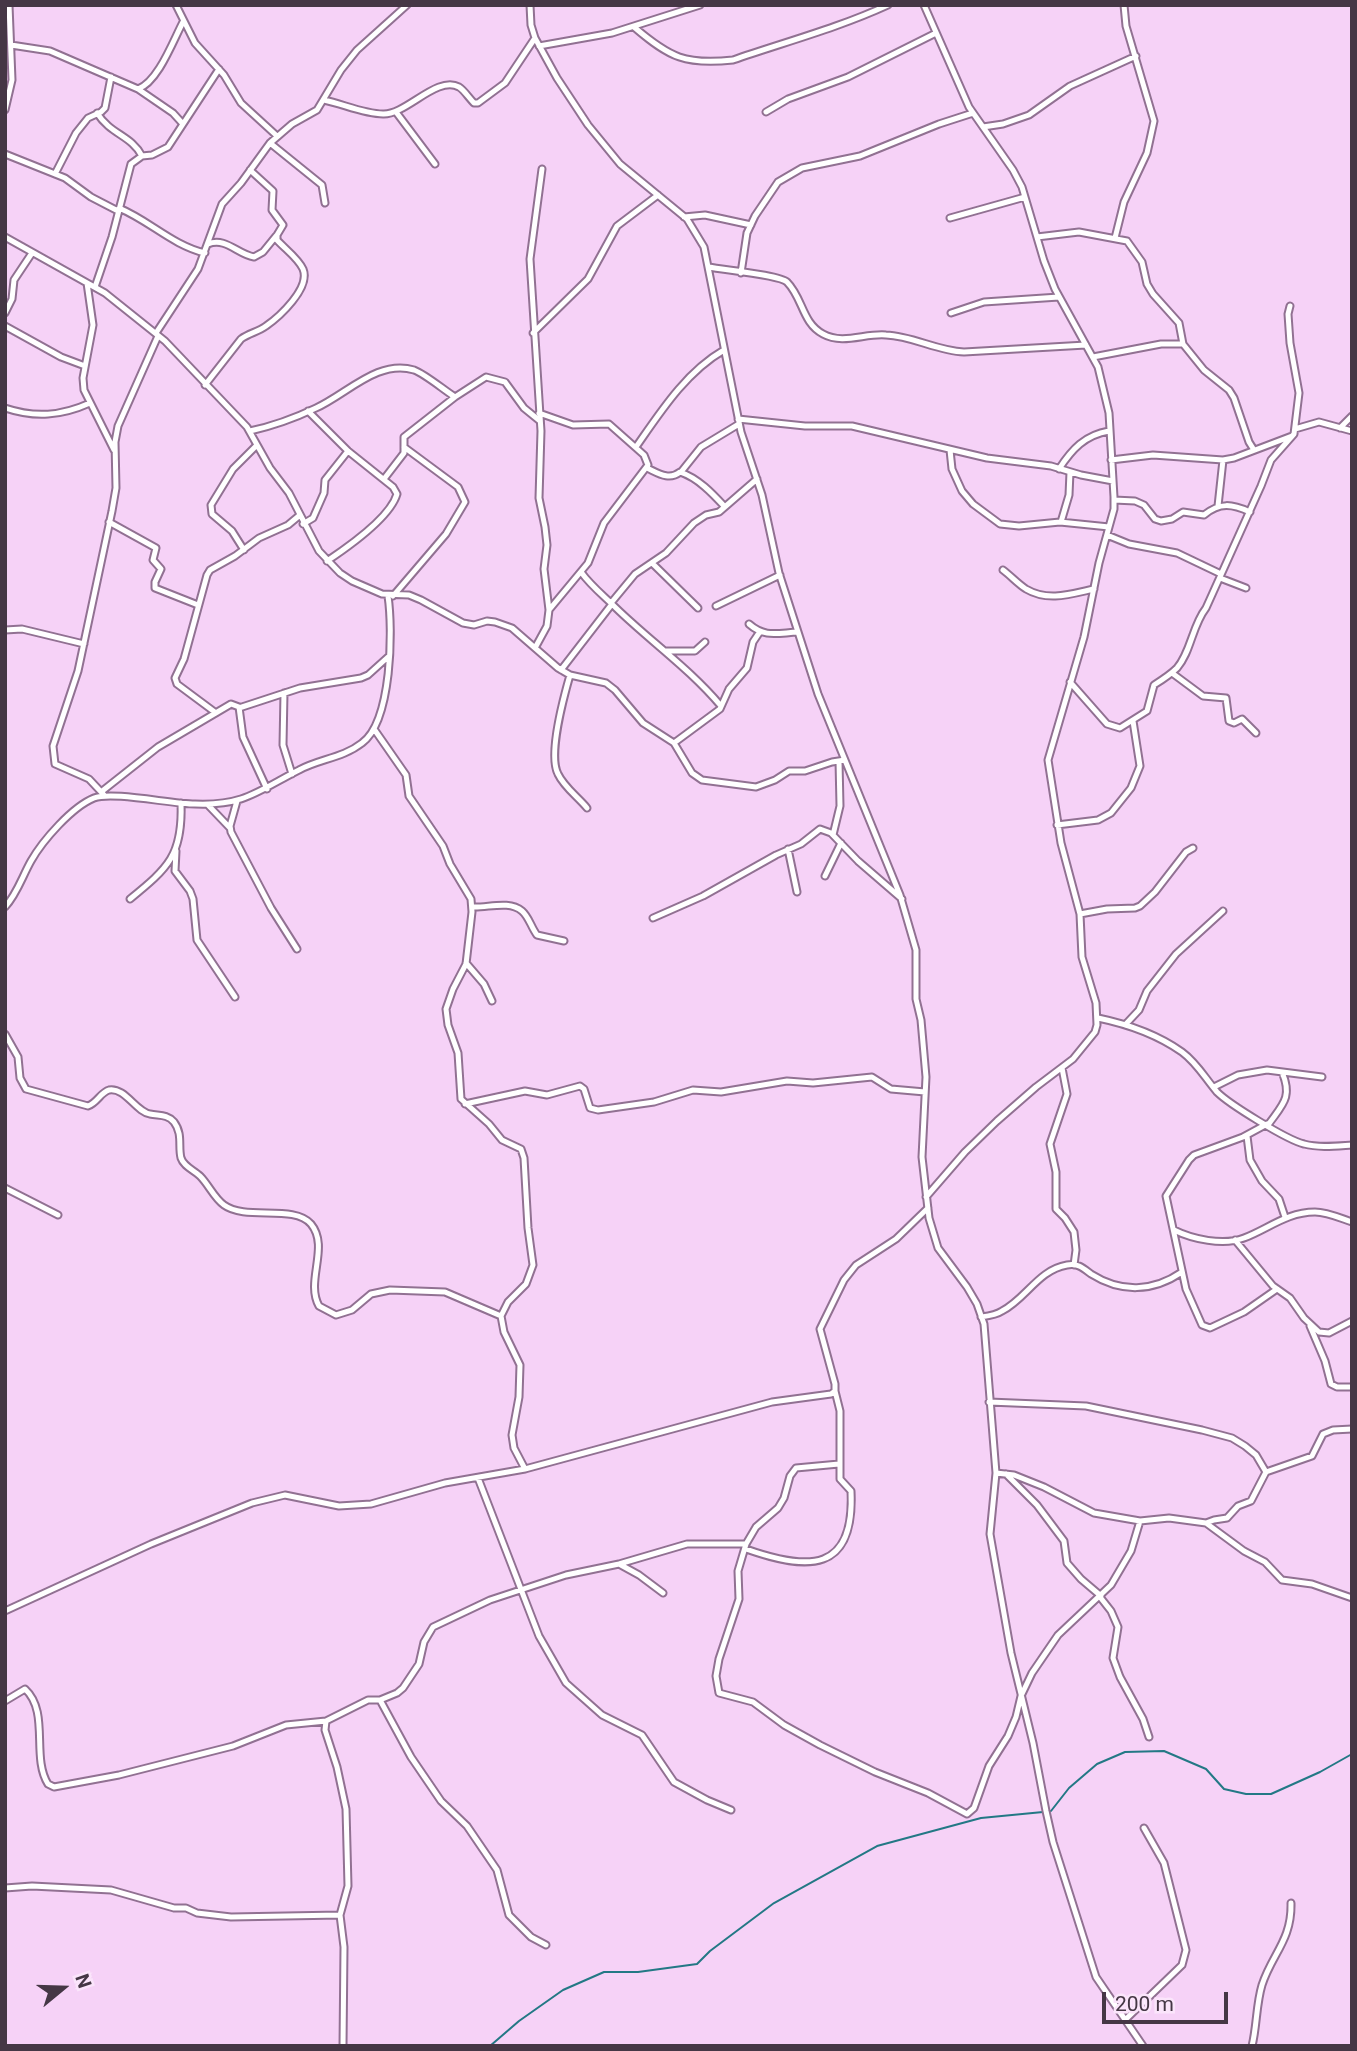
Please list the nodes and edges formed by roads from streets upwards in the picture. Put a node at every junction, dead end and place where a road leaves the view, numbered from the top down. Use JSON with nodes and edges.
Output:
{"nodes":[{"id":1,"x":9,"y":5,"type":"edge"},
{"id":2,"x":176,"y":5,"type":"edge"},
{"id":3,"x":530,"y":5,"type":"edge"},
{"id":4,"x":667,"y":5,"type":"edge"},
{"id":5,"x":700,"y":5,"type":"edge"},
{"id":6,"x":888,"y":5,"type":"edge"},
{"id":7,"x":925,"y":5,"type":"edge"},
{"id":8,"x":1124,"y":5,"type":"edge"},
{"id":9,"x":404,"y":6,"type":"edge"},
{"id":10,"x":672,"y":14,"type":"junction"},
{"id":11,"x":183,"y":22,"type":"junction"},
{"id":12,"x":634,"y":27,"type":"junction"},
{"id":13,"x":936,"y":33,"type":"junction"},
{"id":14,"x":535,"y":38,"type":"junction"},
{"id":15,"x":11,"y":45,"type":"junction"},
{"id":16,"x":540,"y":46,"type":"junction"},
{"id":17,"x":1136,"y":57,"type":"junction"},
{"id":18,"x":219,"y":69,"type":"junction"},
{"id":19,"x":111,"y":77,"type":"junction"},
{"id":20,"x":138,"y":89,"type":"junction"},
{"id":21,"x":324,"y":100,"type":"junction"},
{"id":22,"x":5,"y":110,"type":"edge"},
{"id":23,"x":396,"y":112,"type":"junction"},
{"id":24,"x":766,"y":112,"type":"dead end"},
{"id":25,"x":97,"y":113,"type":"junction"},
{"id":26,"x":973,"y":113,"type":"junction"},
{"id":27,"x":183,"y":124,"type":"junction"},
{"id":28,"x":983,"y":127,"type":"junction"},
{"id":29,"x":277,"y":136,"type":"junction"},
{"id":30,"x":270,"y":143,"type":"junction"},
{"id":31,"x":5,"y":154,"type":"edge"},
{"id":32,"x":142,"y":156,"type":"junction"},
{"id":33,"x":435,"y":164,"type":"dead end"},
{"id":34,"x":542,"y":169,"type":"dead end"},
{"id":35,"x":250,"y":170,"type":"junction"},
{"id":36,"x":55,"y":174,"type":"junction"},
{"id":37,"x":658,"y":195,"type":"junction"},
{"id":38,"x":1025,"y":197,"type":"junction"},
{"id":39,"x":325,"y":203,"type":"dead end"},
{"id":40,"x":119,"y":210,"type":"junction"},
{"id":41,"x":684,"y":217,"type":"junction"},
{"id":42,"x":950,"y":218,"type":"dead end"},
{"id":43,"x":751,"y":225,"type":"junction"},
{"id":44,"x":277,"y":235,"type":"junction"},
{"id":45,"x":5,"y":237,"type":"edge"},
{"id":46,"x":1037,"y":237,"type":"junction"},
{"id":47,"x":1115,"y":237,"type":"junction"},
{"id":48,"x":208,"y":244,"type":"junction"},
{"id":49,"x":32,"y":253,"type":"junction"},
{"id":50,"x":205,"y":253,"type":"junction"},
{"id":51,"x":709,"y":267,"type":"junction"},
{"id":52,"x":741,"y":273,"type":"junction"},
{"id":53,"x":87,"y":283,"type":"junction"},
{"id":54,"x":95,"y":287,"type":"junction"},
{"id":55,"x":5,"y":291,"type":"edge"},
{"id":56,"x":13,"y":294,"type":"junction"},
{"id":57,"x":1059,"y":296,"type":"junction"},
{"id":58,"x":1290,"y":306,"type":"dead end"},
{"id":59,"x":5,"y":313,"type":"edge"},
{"id":60,"x":951,"y":313,"type":"dead end"},
{"id":61,"x":5,"y":326,"type":"edge"},
{"id":62,"x":533,"y":333,"type":"junction"},
{"id":63,"x":157,"y":334,"type":"junction"},
{"id":64,"x":1183,"y":344,"type":"junction"},
{"id":65,"x":1086,"y":345,"type":"junction"},
{"id":66,"x":724,"y":350,"type":"junction"},
{"id":67,"x":1093,"y":358,"type":"junction"},
{"id":68,"x":85,"y":366,"type":"junction"},
{"id":69,"x":205,"y":385,"type":"junction"},
{"id":70,"x":455,"y":397,"type":"junction"},
{"id":71,"x":90,"y":403,"type":"junction"},
{"id":72,"x":5,"y":408,"type":"edge"},
{"id":73,"x":309,"y":411,"type":"junction"},
{"id":74,"x":539,"y":413,"type":"junction"},
{"id":75,"x":1352,"y":416,"type":"edge"},
{"id":76,"x":540,"y":421,"type":"junction"},
{"id":77,"x":739,"y":421,"type":"junction"},
{"id":78,"x":1340,"y":428,"type":"junction"},
{"id":79,"x":250,"y":430,"type":"junction"},
{"id":80,"x":1109,"y":430,"type":"junction"},
{"id":81,"x":1352,"y":431,"type":"edge"},
{"id":82,"x":1294,"y":432,"type":"junction"},
{"id":83,"x":257,"y":444,"type":"junction"},
{"id":84,"x":404,"y":447,"type":"junction"},
{"id":85,"x":636,"y":447,"type":"junction"},
{"id":86,"x":950,"y":450,"type":"junction"},
{"id":87,"x":1254,"y":450,"type":"junction"},
{"id":88,"x":348,"y":451,"type":"junction"},
{"id":89,"x":115,"y":452,"type":"junction"},
{"id":90,"x":1111,"y":460,"type":"junction"},
{"id":91,"x":1223,"y":460,"type":"junction"},
{"id":92,"x":647,"y":468,"type":"junction"},
{"id":93,"x":1059,"y":469,"type":"junction"},
{"id":94,"x":681,"y":472,"type":"junction"},
{"id":95,"x":1070,"y":472,"type":"junction"},
{"id":96,"x":384,"y":479,"type":"junction"},
{"id":97,"x":757,"y":479,"type":"junction"},
{"id":98,"x":1113,"y":481,"type":"junction"},
{"id":99,"x":1114,"y":499,"type":"junction"},
{"id":100,"x":1218,"y":506,"type":"junction"},
{"id":101,"x":725,"y":507,"type":"junction"},
{"id":102,"x":1250,"y":512,"type":"junction"},
{"id":103,"x":300,"y":515,"type":"junction"},
{"id":104,"x":109,"y":522,"type":"junction"},
{"id":105,"x":1061,"y":522,"type":"junction"},
{"id":106,"x":303,"y":524,"type":"junction"},
{"id":107,"x":1109,"y":527,"type":"junction"},
{"id":108,"x":1107,"y":536,"type":"junction"},
{"id":109,"x":244,"y":550,"type":"junction"},
{"id":110,"x":327,"y":561,"type":"junction"},
{"id":111,"x":652,"y":563,"type":"junction"},
{"id":112,"x":1003,"y":570,"type":"dead end"},
{"id":113,"x":581,"y":572,"type":"junction"},
{"id":114,"x":780,"y":575,"type":"junction"},
{"id":115,"x":1221,"y":576,"type":"junction"},
{"id":116,"x":1246,"y":588,"type":"dead end"},
{"id":117,"x":1094,"y":589,"type":"junction"},
{"id":118,"x":390,"y":596,"type":"junction"},
{"id":119,"x":611,"y":603,"type":"junction"},
{"id":120,"x":198,"y":605,"type":"junction"},
{"id":121,"x":716,"y":606,"type":"dead end"},
{"id":122,"x":698,"y":608,"type":"dead end"},
{"id":123,"x":550,"y":610,"type":"junction"},
{"id":124,"x":749,"y":624,"type":"dead end"},
{"id":125,"x":5,"y":630,"type":"edge"},
{"id":126,"x":759,"y":632,"type":"junction"},
{"id":127,"x":798,"y":632,"type":"junction"},
{"id":128,"x":705,"y":642,"type":"dead end"},
{"id":129,"x":84,"y":644,"type":"junction"},
{"id":130,"x":535,"y":648,"type":"junction"},
{"id":131,"x":665,"y":650,"type":"junction"},
{"id":132,"x":388,"y":657,"type":"junction"},
{"id":133,"x":561,"y":670,"type":"junction"},
{"id":134,"x":1172,"y":673,"type":"junction"},
{"id":135,"x":570,"y":675,"type":"junction"},
{"id":136,"x":1070,"y":682,"type":"junction"},
{"id":137,"x":284,"y":692,"type":"junction"},
{"id":138,"x":721,"y":706,"type":"junction"},
{"id":139,"x":239,"y":708,"type":"junction"},
{"id":140,"x":216,"y":713,"type":"junction"},
{"id":141,"x":1133,"y":721,"type":"junction"},
{"id":142,"x":374,"y":729,"type":"junction"},
{"id":143,"x":1256,"y":733,"type":"dead end"},
{"id":144,"x":674,"y":743,"type":"junction"},
{"id":145,"x":842,"y":760,"type":"junction"},
{"id":146,"x":292,"y":774,"type":"junction"},
{"id":147,"x":267,"y":789,"type":"junction"},
{"id":148,"x":103,"y":794,"type":"junction"},
{"id":149,"x":237,"y":801,"type":"junction"},
{"id":150,"x":181,"y":803,"type":"junction"},
{"id":151,"x":207,"y":804,"type":"junction"},
{"id":152,"x":587,"y":808,"type":"dead end"},
{"id":153,"x":1057,"y":825,"type":"junction"},
{"id":154,"x":230,"y":828,"type":"junction"},
{"id":155,"x":833,"y":835,"type":"junction"},
{"id":156,"x":841,"y":843,"type":"junction"},
{"id":157,"x":1192,"y":848,"type":"dead end"},
{"id":158,"x":788,"y":849,"type":"junction"},
{"id":159,"x":176,"y":851,"type":"junction"},
{"id":160,"x":825,"y":876,"type":"dead end"},
{"id":161,"x":797,"y":892,"type":"dead end"},
{"id":162,"x":130,"y":898,"type":"dead end"},
{"id":163,"x":902,"y":899,"type":"junction"},
{"id":164,"x":5,"y":907,"type":"edge"},
{"id":165,"x":472,"y":907,"type":"junction"},
{"id":166,"x":1223,"y":911,"type":"dead end"},
{"id":167,"x":1080,"y":914,"type":"junction"},
{"id":168,"x":653,"y":918,"type":"dead end"},
{"id":169,"x":564,"y":941,"type":"dead end"},
{"id":170,"x":297,"y":949,"type":"dead end"},
{"id":171,"x":466,"y":963,"type":"junction"},
{"id":172,"x":235,"y":997,"type":"dead end"},
{"id":173,"x":492,"y":1001,"type":"dead end"},
{"id":174,"x":1098,"y":1018,"type":"junction"},
{"id":175,"x":1125,"y":1025,"type":"junction"},
{"id":176,"x":5,"y":1034,"type":"edge"},
{"id":177,"x":1062,"y":1068,"type":"junction"},
{"id":178,"x":1282,"y":1072,"type":"junction"},
{"id":179,"x":1322,"y":1077,"type":"dead end"},
{"id":180,"x":1214,"y":1087,"type":"junction"},
{"id":181,"x":925,"y":1092,"type":"junction"},
{"id":182,"x":465,"y":1104,"type":"junction"},
{"id":183,"x":1268,"y":1125,"type":"junction"},
{"id":184,"x":1247,"y":1136,"type":"junction"},
{"id":185,"x":1352,"y":1145,"type":"edge"},
{"id":186,"x":5,"y":1188,"type":"edge"},
{"id":187,"x":926,"y":1197,"type":"junction"},
{"id":188,"x":928,"y":1208,"type":"junction"},
{"id":189,"x":58,"y":1215,"type":"dead end"},
{"id":190,"x":1285,"y":1217,"type":"junction"},
{"id":191,"x":1352,"y":1222,"type":"edge"},
{"id":192,"x":1174,"y":1230,"type":"junction"},
{"id":193,"x":1235,"y":1240,"type":"junction"},
{"id":194,"x":1074,"y":1265,"type":"junction"},
{"id":195,"x":1182,"y":1272,"type":"junction"},
{"id":196,"x":1277,"y":1289,"type":"junction"},
{"id":197,"x":500,"y":1316,"type":"junction"},
{"id":198,"x":981,"y":1317,"type":"junction"},
{"id":199,"x":1352,"y":1321,"type":"edge"},
{"id":200,"x":1308,"y":1323,"type":"junction"},
{"id":201,"x":1352,"y":1387,"type":"edge"},
{"id":202,"x":835,"y":1391,"type":"junction"},
{"id":203,"x":989,"y":1402,"type":"junction"},
{"id":204,"x":1352,"y":1429,"type":"edge"},
{"id":205,"x":839,"y":1464,"type":"junction"},
{"id":206,"x":525,"y":1469,"type":"junction"},
{"id":207,"x":1266,"y":1472,"type":"junction"},
{"id":208,"x":996,"y":1473,"type":"junction"},
{"id":209,"x":1006,"y":1474,"type":"junction"},
{"id":210,"x":478,"y":1478,"type":"junction"},
{"id":211,"x":1140,"y":1521,"type":"junction"},
{"id":212,"x":1206,"y":1523,"type":"junction"},
{"id":213,"x":746,"y":1546,"type":"junction"},
{"id":214,"x":619,"y":1564,"type":"junction"},
{"id":215,"x":522,"y":1588,"type":"junction"},
{"id":216,"x":663,"y":1593,"type":"dead end"},
{"id":217,"x":1101,"y":1596,"type":"junction"},
{"id":218,"x":1352,"y":1598,"type":"edge"},
{"id":219,"x":5,"y":1611,"type":"edge"},
{"id":220,"x":1021,"y":1696,"type":"junction"},
{"id":221,"x":380,"y":1700,"type":"junction"},
{"id":222,"x":5,"y":1701,"type":"edge"},
{"id":223,"x":326,"y":1721,"type":"junction"},
{"id":224,"x":1149,"y":1737,"type":"dead end"},
{"id":225,"x":731,"y":1810,"type":"dead end"},
{"id":226,"x":1144,"y":1829,"type":"dead end"},
{"id":227,"x":5,"y":1888,"type":"edge"},
{"id":228,"x":1291,"y":1903,"type":"dead end"},
{"id":229,"x":340,"y":1915,"type":"junction"},
{"id":230,"x":546,"y":1945,"type":"dead end"},
{"id":231,"x":1125,"y":2020,"type":"junction"},
{"id":232,"x":343,"y":2046,"type":"edge"},
{"id":233,"x":1143,"y":2046,"type":"edge"},
{"id":234,"x":1252,"y":2046,"type":"edge"}],
"edges":[{"from":1,"to":15,"type":"street"},
{"from":2,"to":11,"type":"street"},
{"from":3,"to":14,"type":"street"},
{"from":4,"to":10,"type":"street"},
{"from":5,"to":10,"type":"street"},
{"from":6,"to":12,"type":"street"},
{"from":7,"to":13,"type":"street"},
{"from":8,"to":17,"type":"street"},
{"from":9,"to":21,"type":"street"},
{"from":10,"to":12,"type":"street"},
{"from":11,"to":18,"type":"street"},
{"from":11,"to":20,"type":"street"},
{"from":12,"to":16,"type":"street"},
{"from":13,"to":24,"type":"street"},
{"from":13,"to":26,"type":"street"},
{"from":14,"to":16,"type":"street"},
{"from":14,"to":23,"type":"street"},
{"from":15,"to":19,"type":"street"},
{"from":15,"to":22,"type":"street"},
{"from":16,"to":37,"type":"street"},
{"from":17,"to":28,"type":"street"},
{"from":17,"to":47,"type":"street"},
{"from":18,"to":27,"type":"street"},
{"from":18,"to":29,"type":"street"},
{"from":19,"to":20,"type":"street"},
{"from":19,"to":25,"type":"street"},
{"from":20,"to":27,"type":"street"},
{"from":21,"to":23,"type":"street"},
{"from":21,"to":29,"type":"street"},
{"from":23,"to":33,"type":"street"},
{"from":25,"to":32,"type":"street"},
{"from":25,"to":36,"type":"street"},
{"from":26,"to":28,"type":"street"},
{"from":26,"to":43,"type":"street"},
{"from":27,"to":32,"type":"street"},
{"from":28,"to":38,"type":"street"},
{"from":29,"to":30,"type":"street"},
{"from":30,"to":35,"type":"street"},
{"from":30,"to":39,"type":"street"},
{"from":31,"to":36,"type":"street"},
{"from":32,"to":40,"type":"street"},
{"from":34,"to":62,"type":"street"},
{"from":35,"to":44,"type":"street"},
{"from":35,"to":48,"type":"street"},
{"from":36,"to":40,"type":"street"},
{"from":37,"to":41,"type":"street"},
{"from":37,"to":62,"type":"street"},
{"from":38,"to":42,"type":"street"},
{"from":38,"to":46,"type":"street"},
{"from":40,"to":50,"type":"street"},
{"from":40,"to":54,"type":"street"},
{"from":41,"to":43,"type":"street"},
{"from":41,"to":51,"type":"street"},
{"from":43,"to":52,"type":"street"},
{"from":44,"to":48,"type":"street"},
{"from":44,"to":69,"type":"street"},
{"from":45,"to":49,"type":"street"},
{"from":46,"to":47,"type":"street"},
{"from":46,"to":57,"type":"street"},
{"from":47,"to":64,"type":"street"},
{"from":48,"to":50,"type":"street"},
{"from":49,"to":53,"type":"street"},
{"from":49,"to":56,"type":"street"},
{"from":50,"to":63,"type":"street"},
{"from":51,"to":52,"type":"street"},
{"from":51,"to":66,"type":"street"},
{"from":52,"to":65,"type":"street"},
{"from":53,"to":54,"type":"street"},
{"from":53,"to":68,"type":"street"},
{"from":54,"to":63,"type":"street"},
{"from":55,"to":56,"type":"street"},
{"from":56,"to":59,"type":"street"},
{"from":57,"to":60,"type":"street"},
{"from":57,"to":65,"type":"street"},
{"from":58,"to":82,"type":"street"},
{"from":61,"to":68,"type":"street"},
{"from":62,"to":74,"type":"street"},
{"from":63,"to":69,"type":"street"},
{"from":63,"to":89,"type":"street"},
{"from":64,"to":67,"type":"street"},
{"from":64,"to":87,"type":"street"},
{"from":65,"to":67,"type":"street"},
{"from":66,"to":77,"type":"street"},
{"from":66,"to":85,"type":"street"},
{"from":67,"to":80,"type":"street"},
{"from":68,"to":71,"type":"street"},
{"from":69,"to":79,"type":"street"},
{"from":70,"to":73,"type":"street"},
{"from":70,"to":76,"type":"street"},
{"from":70,"to":84,"type":"street"},
{"from":71,"to":72,"type":"street"},
{"from":71,"to":89,"type":"street"},
{"from":73,"to":79,"type":"street"},
{"from":73,"to":88,"type":"street"},
{"from":74,"to":76,"type":"street"},
{"from":74,"to":85,"type":"street"},
{"from":75,"to":78,"type":"street"},
{"from":76,"to":123,"type":"street"},
{"from":77,"to":86,"type":"street"},
{"from":77,"to":94,"type":"street"},
{"from":77,"to":97,"type":"street"},
{"from":78,"to":81,"type":"street"},
{"from":78,"to":82,"type":"street"},
{"from":79,"to":83,"type":"street"},
{"from":80,"to":90,"type":"street"},
{"from":80,"to":93,"type":"street"},
{"from":82,"to":87,"type":"street"},
{"from":82,"to":102,"type":"street"},
{"from":83,"to":103,"type":"street"},
{"from":83,"to":109,"type":"street"},
{"from":84,"to":96,"type":"street"},
{"from":84,"to":118,"type":"street"},
{"from":85,"to":92,"type":"street"},
{"from":86,"to":93,"type":"street"},
{"from":86,"to":105,"type":"street"},
{"from":87,"to":91,"type":"street"},
{"from":88,"to":96,"type":"street"},
{"from":88,"to":106,"type":"street"},
{"from":89,"to":104,"type":"street"},
{"from":90,"to":91,"type":"street"},
{"from":90,"to":98,"type":"street"},
{"from":91,"to":100,"type":"street"},
{"from":92,"to":94,"type":"street"},
{"from":92,"to":113,"type":"street"},
{"from":93,"to":95,"type":"street"},
{"from":94,"to":101,"type":"street"},
{"from":95,"to":98,"type":"street"},
{"from":95,"to":105,"type":"street"},
{"from":96,"to":110,"type":"street"},
{"from":97,"to":101,"type":"street"},
{"from":97,"to":114,"type":"street"},
{"from":98,"to":99,"type":"street"},
{"from":99,"to":100,"type":"street"},
{"from":99,"to":107,"type":"street"},
{"from":100,"to":102,"type":"street"},
{"from":101,"to":111,"type":"street"},
{"from":102,"to":115,"type":"street"},
{"from":103,"to":106,"type":"street"},
{"from":103,"to":109,"type":"street"},
{"from":104,"to":120,"type":"street"},
{"from":104,"to":129,"type":"street"},
{"from":105,"to":107,"type":"street"},
{"from":106,"to":110,"type":"street"},
{"from":107,"to":108,"type":"street"},
{"from":108,"to":115,"type":"street"},
{"from":108,"to":117,"type":"street"},
{"from":109,"to":120,"type":"street"},
{"from":110,"to":118,"type":"street"},
{"from":111,"to":119,"type":"street"},
{"from":111,"to":122,"type":"street"},
{"from":112,"to":117,"type":"street"},
{"from":113,"to":119,"type":"street"},
{"from":113,"to":123,"type":"street"},
{"from":114,"to":121,"type":"street"},
{"from":114,"to":127,"type":"street"},
{"from":115,"to":116,"type":"street"},
{"from":115,"to":134,"type":"street"},
{"from":117,"to":136,"type":"street"},
{"from":118,"to":130,"type":"street"},
{"from":118,"to":132,"type":"street"},
{"from":119,"to":131,"type":"street"},
{"from":119,"to":133,"type":"street"},
{"from":120,"to":140,"type":"street"},
{"from":123,"to":130,"type":"street"},
{"from":124,"to":126,"type":"street"},
{"from":125,"to":129,"type":"street"},
{"from":126,"to":127,"type":"street"},
{"from":126,"to":138,"type":"street"},
{"from":127,"to":145,"type":"street"},
{"from":128,"to":131,"type":"street"},
{"from":129,"to":148,"type":"street"},
{"from":130,"to":133,"type":"street"},
{"from":131,"to":138,"type":"street"},
{"from":132,"to":137,"type":"street"},
{"from":132,"to":142,"type":"street"},
{"from":133,"to":135,"type":"street"},
{"from":134,"to":141,"type":"street"},
{"from":134,"to":143,"type":"street"},
{"from":135,"to":144,"type":"street"},
{"from":135,"to":152,"type":"street"},
{"from":136,"to":141,"type":"street"},
{"from":136,"to":153,"type":"street"},
{"from":137,"to":139,"type":"street"},
{"from":137,"to":146,"type":"street"},
{"from":138,"to":144,"type":"street"},
{"from":139,"to":140,"type":"street"},
{"from":139,"to":147,"type":"street"},
{"from":140,"to":148,"type":"street"},
{"from":141,"to":153,"type":"street"},
{"from":142,"to":146,"type":"street"},
{"from":142,"to":165,"type":"street"},
{"from":144,"to":145,"type":"street"},
{"from":145,"to":155,"type":"street"},
{"from":145,"to":163,"type":"street"},
{"from":146,"to":147,"type":"street"},
{"from":147,"to":149,"type":"street"},
{"from":148,"to":150,"type":"street"},
{"from":148,"to":164,"type":"street"},
{"from":149,"to":151,"type":"street"},
{"from":149,"to":154,"type":"street"},
{"from":150,"to":151,"type":"street"},
{"from":150,"to":159,"type":"street"},
{"from":151,"to":154,"type":"street"},
{"from":153,"to":167,"type":"street"},
{"from":154,"to":170,"type":"street"},
{"from":155,"to":156,"type":"street"},
{"from":155,"to":158,"type":"street"},
{"from":156,"to":160,"type":"street"},
{"from":156,"to":163,"type":"street"},
{"from":157,"to":167,"type":"street"},
{"from":158,"to":161,"type":"street"},
{"from":158,"to":168,"type":"street"},
{"from":159,"to":162,"type":"street"},
{"from":159,"to":172,"type":"street"},
{"from":163,"to":181,"type":"street"},
{"from":165,"to":169,"type":"street"},
{"from":165,"to":171,"type":"street"},
{"from":166,"to":175,"type":"street"},
{"from":167,"to":174,"type":"street"},
{"from":171,"to":173,"type":"street"},
{"from":171,"to":182,"type":"street"},
{"from":174,"to":175,"type":"street"},
{"from":174,"to":177,"type":"street"},
{"from":175,"to":180,"type":"street"},
{"from":176,"to":197,"type":"street"},
{"from":177,"to":187,"type":"street"},
{"from":177,"to":194,"type":"street"},
{"from":178,"to":179,"type":"street"},
{"from":178,"to":180,"type":"street"},
{"from":178,"to":183,"type":"street"},
{"from":180,"to":183,"type":"street"},
{"from":181,"to":182,"type":"street"},
{"from":181,"to":187,"type":"street"},
{"from":182,"to":197,"type":"street"},
{"from":183,"to":184,"type":"street"},
{"from":183,"to":185,"type":"street"},
{"from":184,"to":190,"type":"street"},
{"from":184,"to":192,"type":"street"},
{"from":186,"to":189,"type":"street"},
{"from":187,"to":188,"type":"street"},
{"from":188,"to":198,"type":"street"},
{"from":188,"to":202,"type":"street"},
{"from":190,"to":191,"type":"street"},
{"from":190,"to":193,"type":"street"},
{"from":192,"to":193,"type":"street"},
{"from":192,"to":195,"type":"street"},
{"from":193,"to":196,"type":"street"},
{"from":194,"to":195,"type":"street"},
{"from":194,"to":198,"type":"street"},
{"from":195,"to":196,"type":"street"},
{"from":196,"to":200,"type":"street"},
{"from":197,"to":206,"type":"street"},
{"from":198,"to":203,"type":"street"},
{"from":199,"to":200,"type":"street"},
{"from":200,"to":201,"type":"street"},
{"from":202,"to":205,"type":"street"},
{"from":202,"to":206,"type":"street"},
{"from":203,"to":207,"type":"street"},
{"from":203,"to":208,"type":"street"},
{"from":204,"to":207,"type":"street"},
{"from":205,"to":213,"type":"street"},
{"from":205,"to":213,"type":"street"},
{"from":206,"to":210,"type":"street"},
{"from":207,"to":212,"type":"street"},
{"from":208,"to":209,"type":"street"},
{"from":208,"to":220,"type":"street"},
{"from":209,"to":211,"type":"street"},
{"from":209,"to":217,"type":"street"},
{"from":210,"to":215,"type":"street"},
{"from":210,"to":219,"type":"street"},
{"from":211,"to":212,"type":"street"},
{"from":211,"to":217,"type":"street"},
{"from":212,"to":218,"type":"street"},
{"from":213,"to":214,"type":"street"},
{"from":213,"to":220,"type":"street"},
{"from":214,"to":215,"type":"street"},
{"from":214,"to":216,"type":"street"},
{"from":215,"to":221,"type":"street"},
{"from":215,"to":225,"type":"street"},
{"from":217,"to":220,"type":"street"},
{"from":217,"to":224,"type":"street"},
{"from":220,"to":231,"type":"street"},
{"from":221,"to":223,"type":"street"},
{"from":221,"to":230,"type":"street"},
{"from":222,"to":223,"type":"street"},
{"from":223,"to":229,"type":"street"},
{"from":226,"to":231,"type":"street"},
{"from":227,"to":229,"type":"street"},
{"from":228,"to":234,"type":"street"},
{"from":229,"to":232,"type":"street"},
{"from":231,"to":233,"type":"street"}]}
